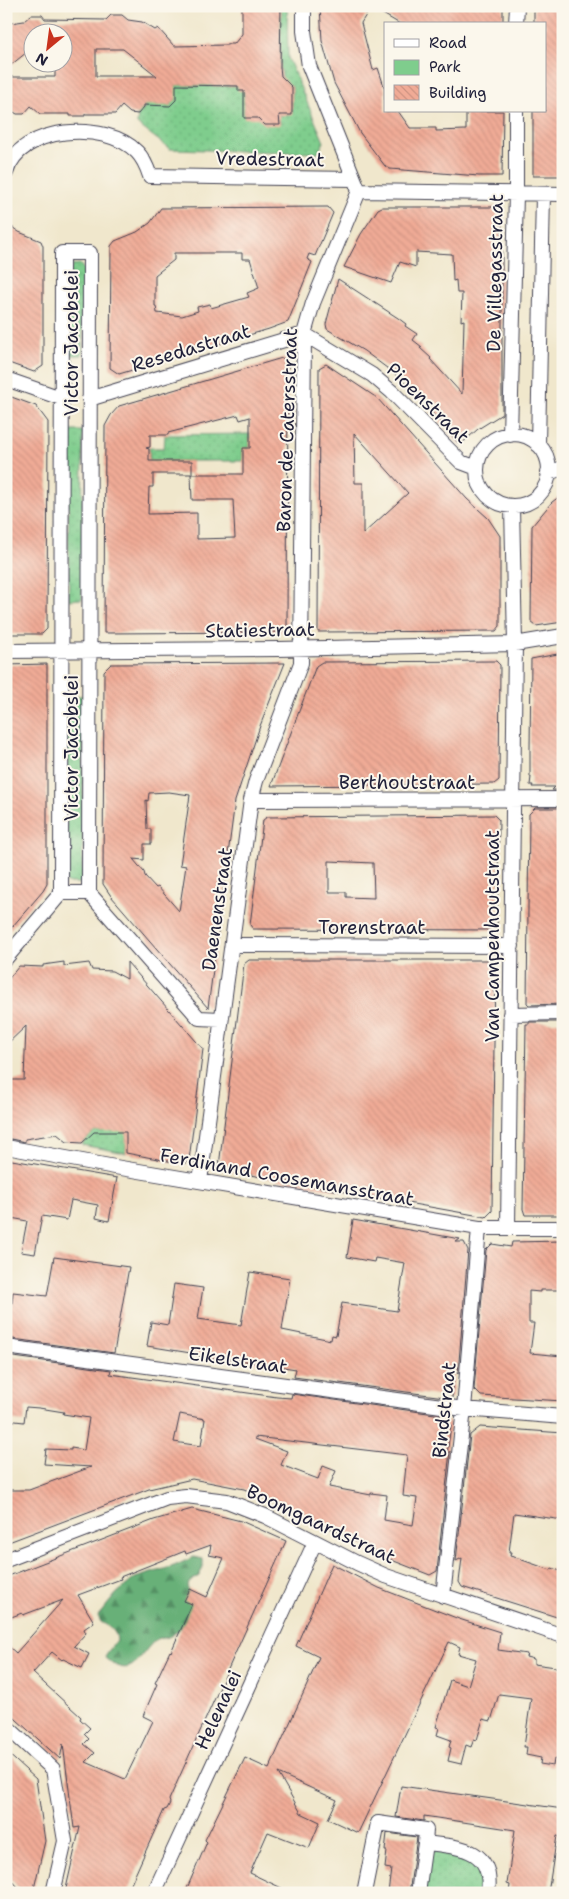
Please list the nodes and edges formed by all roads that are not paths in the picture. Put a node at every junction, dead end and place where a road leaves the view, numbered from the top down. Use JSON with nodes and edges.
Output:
{"nodes":[{"id":1,"x":304,"y":6,"type":"edge"},
{"id":2,"x":517,"y":6,"type":"edge"},
{"id":3,"x":516,"y":22,"type":"edge"},
{"id":4,"x":516,"y":112,"type":"edge"},
{"id":5,"x":6,"y":173,"type":"edge"},
{"id":6,"x":357,"y":185,"type":"junction"},
{"id":7,"x":516,"y":194,"type":"junction"},
{"id":8,"x":543,"y":194,"type":"junction"},
{"id":9,"x":563,"y":194,"type":"edge"},
{"id":10,"x":304,"y":334,"type":"junction"},
{"id":11,"x":6,"y":379,"type":"edge"},
{"id":12,"x":61,"y":398,"type":"junction"},
{"id":13,"x":89,"y":399,"type":"junction"},
{"id":14,"x":510,"y":435,"type":"junction"},
{"id":15,"x":538,"y":445,"type":"junction"},
{"id":16,"x":477,"y":468,"type":"junction"},
{"id":17,"x":563,"y":468,"type":"edge"},
{"id":18,"x":548,"y":476,"type":"junction"},
{"id":19,"x":512,"y":507,"type":"junction"},
{"id":20,"x":563,"y":636,"type":"edge"},
{"id":21,"x":515,"y":644,"type":"junction"},
{"id":22,"x":301,"y":649,"type":"junction"},
{"id":23,"x":90,"y":650,"type":"junction"},
{"id":24,"x":6,"y":651,"type":"edge"},
{"id":25,"x":62,"y":651,"type":"junction"},
{"id":26,"x":563,"y":799,"type":"edge"},
{"id":27,"x":250,"y":800,"type":"junction"},
{"id":28,"x":512,"y":800,"type":"junction"},
{"id":29,"x":61,"y":893,"type":"junction"},
{"id":30,"x":89,"y":893,"type":"junction"},
{"id":31,"x":232,"y":945,"type":"junction"},
{"id":32,"x":512,"y":946,"type":"junction"},
{"id":33,"x":6,"y":958,"type":"edge"},
{"id":34,"x":563,"y":1013,"type":"edge"},
{"id":35,"x":510,"y":1014,"type":"junction"},
{"id":36,"x":221,"y":1019,"type":"junction"},
{"id":37,"x":6,"y":1147,"type":"edge"},
{"id":38,"x":200,"y":1181,"type":"junction"},
{"id":39,"x":479,"y":1228,"type":"junction"},
{"id":40,"x":508,"y":1228,"type":"junction"},
{"id":41,"x":563,"y":1228,"type":"edge"},
{"id":42,"x":6,"y":1347,"type":"edge"},
{"id":43,"x":464,"y":1409,"type":"junction"},
{"id":44,"x":563,"y":1417,"type":"edge"},
{"id":45,"x":315,"y":1542,"type":"junction"},
{"id":46,"x":6,"y":1560,"type":"edge"},
{"id":47,"x":443,"y":1596,"type":"junction"},
{"id":48,"x":563,"y":1636,"type":"edge"},
{"id":49,"x":6,"y":1726,"type":"edge"},
{"id":50,"x":425,"y":1843,"type":"junction"},
{"id":51,"x":53,"y":1893,"type":"edge"},
{"id":52,"x":154,"y":1893,"type":"edge"},
{"id":53,"x":364,"y":1893,"type":"edge"},
{"id":54,"x":418,"y":1893,"type":"edge"},
{"id":55,"x":488,"y":1893,"type":"edge"}],
"edges":[{"from":1,"to":6,"type":"street"},
{"from":2,"to":3,"type":"street"},
{"from":4,"to":7,"type":"street","name":"De Villegasstraat"},
{"from":5,"to":6,"type":"street","name":"Vredestraat"},
{"from":6,"to":7,"type":"street","name":"Vredestraat"},
{"from":6,"to":10,"type":"street","name":"Baron de Catersstraat"},
{"from":7,"to":8,"type":"street","name":"Vredestraat"},
{"from":7,"to":14,"type":"street","name":"De Villegasstraat"},
{"from":8,"to":9,"type":"street","name":"Vredestraat"},
{"from":8,"to":15,"type":"street"},
{"from":10,"to":13,"type":"street","name":"Resedastraat"},
{"from":10,"to":16,"type":"street","name":"Pioenstraat"},
{"from":10,"to":22,"type":"street","name":"Baron de Catersstraat"},
{"from":11,"to":12,"type":"street"},
{"from":12,"to":13,"type":"street","name":"Victor Jacobslei"},
{"from":12,"to":25,"type":"street","name":"Victor Jacobslei"},
{"from":13,"to":23,"type":"street","name":"Victor Jacobslei"},
{"from":14,"to":15,"type":"street"},
{"from":14,"to":16,"type":"street"},
{"from":15,"to":18,"type":"street"},
{"from":16,"to":19,"type":"street","name":"Pioenstraat"},
{"from":17,"to":18,"type":"street"},
{"from":18,"to":19,"type":"street"},
{"from":19,"to":21,"type":"street"},
{"from":20,"to":21,"type":"street","name":"Statiestraat"},
{"from":21,"to":22,"type":"street","name":"Statiestraat"},
{"from":21,"to":28,"type":"street","name":"Van Campenhoutstraat"},
{"from":22,"to":23,"type":"street","name":"Statiestraat"},
{"from":22,"to":27,"type":"street","name":"Daenenstraat"},
{"from":23,"to":25,"type":"street","name":"Statiestraat"},
{"from":23,"to":30,"type":"street","name":"Victor Jacobslei"},
{"from":24,"to":25,"type":"street","name":"Statiestraat"},
{"from":25,"to":29,"type":"street","name":"Victor Jacobslei"},
{"from":26,"to":28,"type":"street","name":"Berthoutstraat"},
{"from":27,"to":28,"type":"street","name":"Berthoutstraat"},
{"from":27,"to":31,"type":"street","name":"Daenenstraat"},
{"from":28,"to":32,"type":"street","name":"Van Campenhoutstraat"},
{"from":29,"to":30,"type":"street"},
{"from":29,"to":33,"type":"street"},
{"from":30,"to":36,"type":"street"},
{"from":31,"to":32,"type":"street","name":"Torenstraat"},
{"from":31,"to":36,"type":"street","name":"Daenenstraat"},
{"from":32,"to":35,"type":"street","name":"Van Campenhoutstraat"},
{"from":34,"to":35,"type":"street"},
{"from":35,"to":40,"type":"street","name":"Van Campenhoutstraat"},
{"from":36,"to":38,"type":"street","name":"Daenenstraat"},
{"from":37,"to":38,"type":"street","name":"Ferdinand Coosemansstraat"},
{"from":38,"to":39,"type":"street","name":"Ferdinand Coosemansstraat"},
{"from":39,"to":40,"type":"street","name":"Ferdinand Coosemansstraat"},
{"from":39,"to":43,"type":"street","name":"Bindstraat"},
{"from":40,"to":41,"type":"street","name":"Ferdinand Coosemansstraat"},
{"from":42,"to":43,"type":"street","name":"Eikelstraat"},
{"from":43,"to":44,"type":"street","name":"Eikelstraat"},
{"from":43,"to":47,"type":"street","name":"Bindstraat"},
{"from":45,"to":46,"type":"street","name":"Boomgaardstraat"},
{"from":45,"to":47,"type":"street","name":"Boomgaardstraat"},
{"from":45,"to":52,"type":"street","name":"Helenalei"},
{"from":47,"to":48,"type":"street","name":"Boomgaardstraat"},
{"from":49,"to":51,"type":"street"},
{"from":50,"to":53,"type":"street"},
{"from":50,"to":54,"type":"street"},
{"from":50,"to":55,"type":"street"}]}
